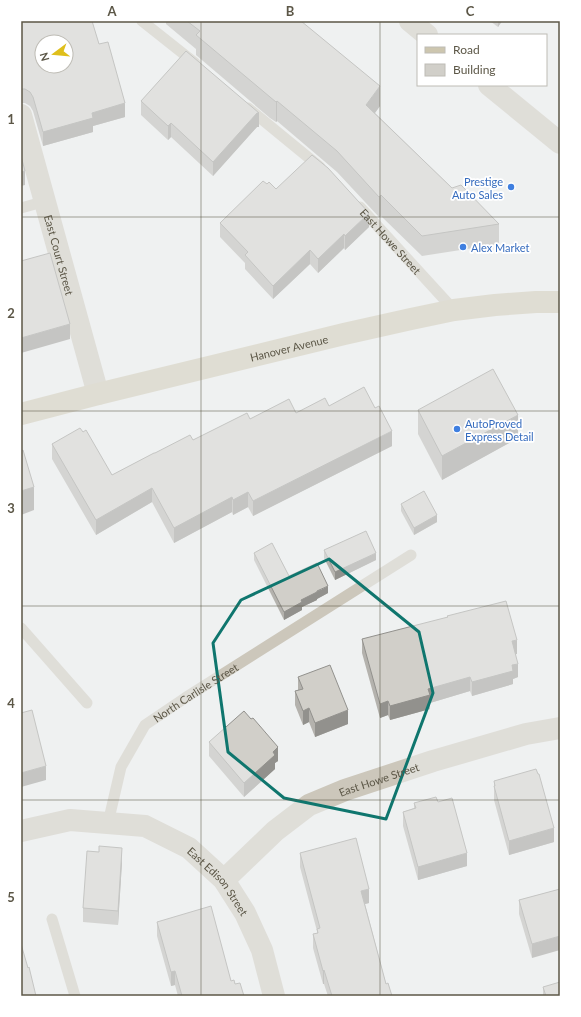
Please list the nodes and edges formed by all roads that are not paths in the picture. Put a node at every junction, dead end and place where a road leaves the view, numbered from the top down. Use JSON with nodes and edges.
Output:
{"nodes":[{"id":1,"x":142,"y":21,"type":"edge"},
{"id":2,"x":410,"y":21,"type":"edge"},
{"id":3,"x":426,"y":34,"type":"edge"},
{"id":4,"x":202,"y":70,"type":"edge"},
{"id":5,"x":490,"y":86,"type":"edge"},
{"id":6,"x":243,"y":104,"type":"edge"},
{"id":7,"x":21,"y":115,"type":"edge"},
{"id":8,"x":560,"y":143,"type":"edge"},
{"id":9,"x":326,"y":172,"type":"edge"},
{"id":10,"x":354,"y":200,"type":"edge"},
{"id":11,"x":46,"y":201,"type":"junction"},
{"id":12,"x":21,"y":208,"type":"edge"},
{"id":13,"x":560,"y":302,"type":"edge"},
{"id":14,"x":454,"y":310,"type":"junction"},
{"id":15,"x":98,"y":394,"type":"junction"},
{"id":16,"x":21,"y":414,"type":"edge"},
{"id":17,"x":411,"y":555,"type":"dead end"},
{"id":18,"x":21,"y":628,"type":"edge"},
{"id":19,"x":87,"y":703,"type":"dead end"},
{"id":20,"x":560,"y":728,"type":"edge"},
{"id":21,"x":108,"y":823,"type":"junction"},
{"id":22,"x":21,"y":831,"type":"edge"},
{"id":23,"x":224,"y":880,"type":"junction"},
{"id":24,"x":52,"y":918,"type":"dead end"},
{"id":25,"x":75,"y":996,"type":"edge"},
{"id":26,"x":274,"y":996,"type":"edge"}],
"edges":[{"from":1,"to":4,"type":"lane"},
{"from":2,"to":3,"type":"street"},
{"from":5,"to":8,"type":"street"},
{"from":6,"to":9,"type":"lane"},
{"from":7,"to":11,"type":"street","name":"East Court Street"},
{"from":10,"to":14,"type":"lane","name":"East Howe Street"},
{"from":11,"to":12,"type":"lane"},
{"from":11,"to":15,"type":"street","name":"East Court Street"},
{"from":13,"to":14,"type":"main road","name":"Hanover Avenue"},
{"from":14,"to":15,"type":"main road","name":"Hanover Avenue"},
{"from":15,"to":16,"type":"main road","name":"Hanover Avenue"},
{"from":17,"to":21,"type":"lane","name":"North Carlisle Street"},
{"from":18,"to":19,"type":"lane"},
{"from":20,"to":23,"type":"street","name":"East Howe Street"},
{"from":21,"to":22,"type":"street"},
{"from":21,"to":23,"type":"street","name":"East Edison Street"},
{"from":23,"to":26,"type":"street","name":"East Edison Street"},
{"from":24,"to":25,"type":"lane"}]}
